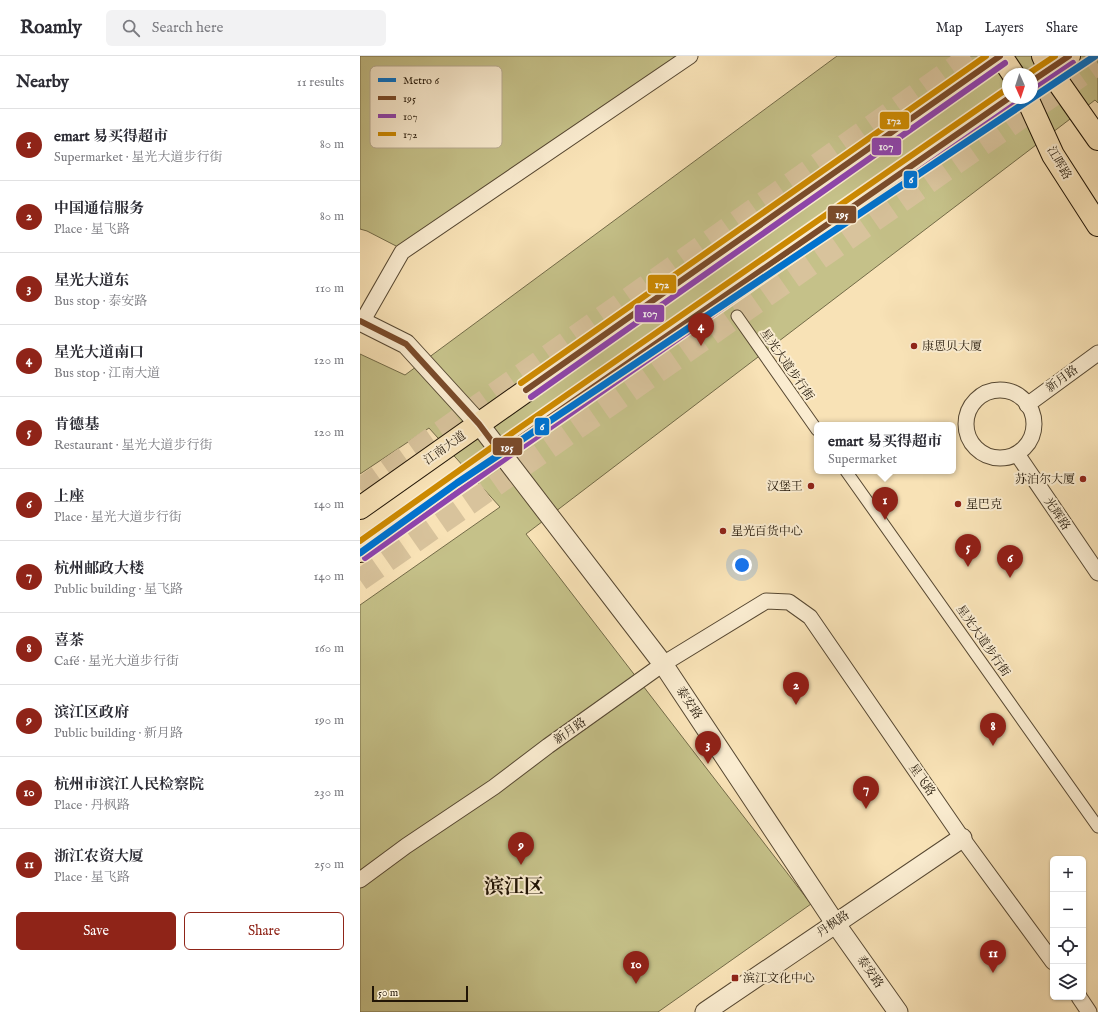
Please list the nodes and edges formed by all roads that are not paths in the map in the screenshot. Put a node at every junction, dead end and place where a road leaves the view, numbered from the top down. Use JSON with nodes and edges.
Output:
{"nodes":[{"id":1,"x":690,"y":56,"type":"edge"},
{"id":2,"x":1001,"y":56,"type":"edge"},
{"id":3,"x":1069,"y":56,"type":"edge"},
{"id":4,"x":1009,"y":68,"type":"edge"},
{"id":5,"x":1041,"y":69,"type":"edge"},
{"id":6,"x":1002,"y":103,"type":"edge"},
{"id":7,"x":1030,"y":104,"type":"edge"},
{"id":8,"x":1098,"y":139,"type":"edge"},
{"id":9,"x":1098,"y":225,"type":"edge"},
{"id":10,"x":737,"y":316,"type":"dead end"},
{"id":11,"x":361,"y":322,"type":"edge"},
{"id":12,"x":1098,"y":353,"type":"edge"},
{"id":13,"x":1027,"y":405,"type":"junction"},
{"id":14,"x":479,"y":424,"type":"junction"},
{"id":15,"x":814,"y":426,"type":"edge"},
{"id":16,"x":500,"y":452,"type":"junction"},
{"id":17,"x":1017,"y":454,"type":"junction"},
{"id":18,"x":848,"y":474,"type":"edge"},
{"id":19,"x":360,"y":508,"type":"edge"},
{"id":20,"x":360,"y":551,"type":"edge"},
{"id":21,"x":1098,"y":573,"type":"edge"},
{"id":22,"x":789,"y":602,"type":"joint"},
{"id":23,"x":663,"y":664,"type":"junction"},
{"id":24,"x":1098,"y":827,"type":"edge"},
{"id":25,"x":962,"y":838,"type":"junction"},
{"id":26,"x":360,"y":880,"type":"edge"},
{"id":27,"x":835,"y":923,"type":"junction"},
{"id":28,"x":1050,"y":958,"type":"edge"},
{"id":29,"x":1080,"y":1000,"type":"edge"},
{"id":30,"x":705,"y":1012,"type":"edge"},
{"id":31,"x":898,"y":1012,"type":"edge"},
{"id":32,"x":1090,"y":1012,"type":"edge"}],
"edges":[{"from":1,"to":11,"type":"street"},
{"from":2,"to":4,"type":"main road"},
{"from":2,"to":14,"type":"main road","name":"江南大道"},
{"from":3,"to":5,"type":"main road"},
{"from":5,"to":8,"type":"main road"},
{"from":6,"to":16,"type":"main road"},
{"from":7,"to":9,"type":"main road","name":"江晖路"},
{"from":10,"to":15,"type":"street","name":"星光大道步行街"},
{"from":11,"to":14,"type":"street","name":"泰安路"},
{"from":12,"to":13,"type":"street","name":"新月路"},
{"from":13,"to":17,"type":"street"},
{"from":13,"to":17,"type":"street"},
{"from":14,"to":16,"type":"street","name":"泰安路"},
{"from":14,"to":19,"type":"main road","name":"江南大道"},
{"from":16,"to":20,"type":"main road"},
{"from":16,"to":23,"type":"street","name":"泰安路"},
{"from":17,"to":21,"type":"street","name":"光辉路"},
{"from":18,"to":24,"type":"street","name":"星光大道步行街"},
{"from":22,"to":23,"type":"street","name":"新月路"},
{"from":22,"to":25,"type":"street","name":"星飞路"},
{"from":23,"to":26,"type":"street","name":"新月路"},
{"from":23,"to":27,"type":"street","name":"泰安路"},
{"from":25,"to":27,"type":"street","name":"丹枫路"},
{"from":25,"to":28,"type":"street","name":"星飞路"},
{"from":27,"to":30,"type":"street","name":"丹枫路"},
{"from":27,"to":31,"type":"street","name":"泰安路"},
{"from":29,"to":32,"type":"street"}]}
